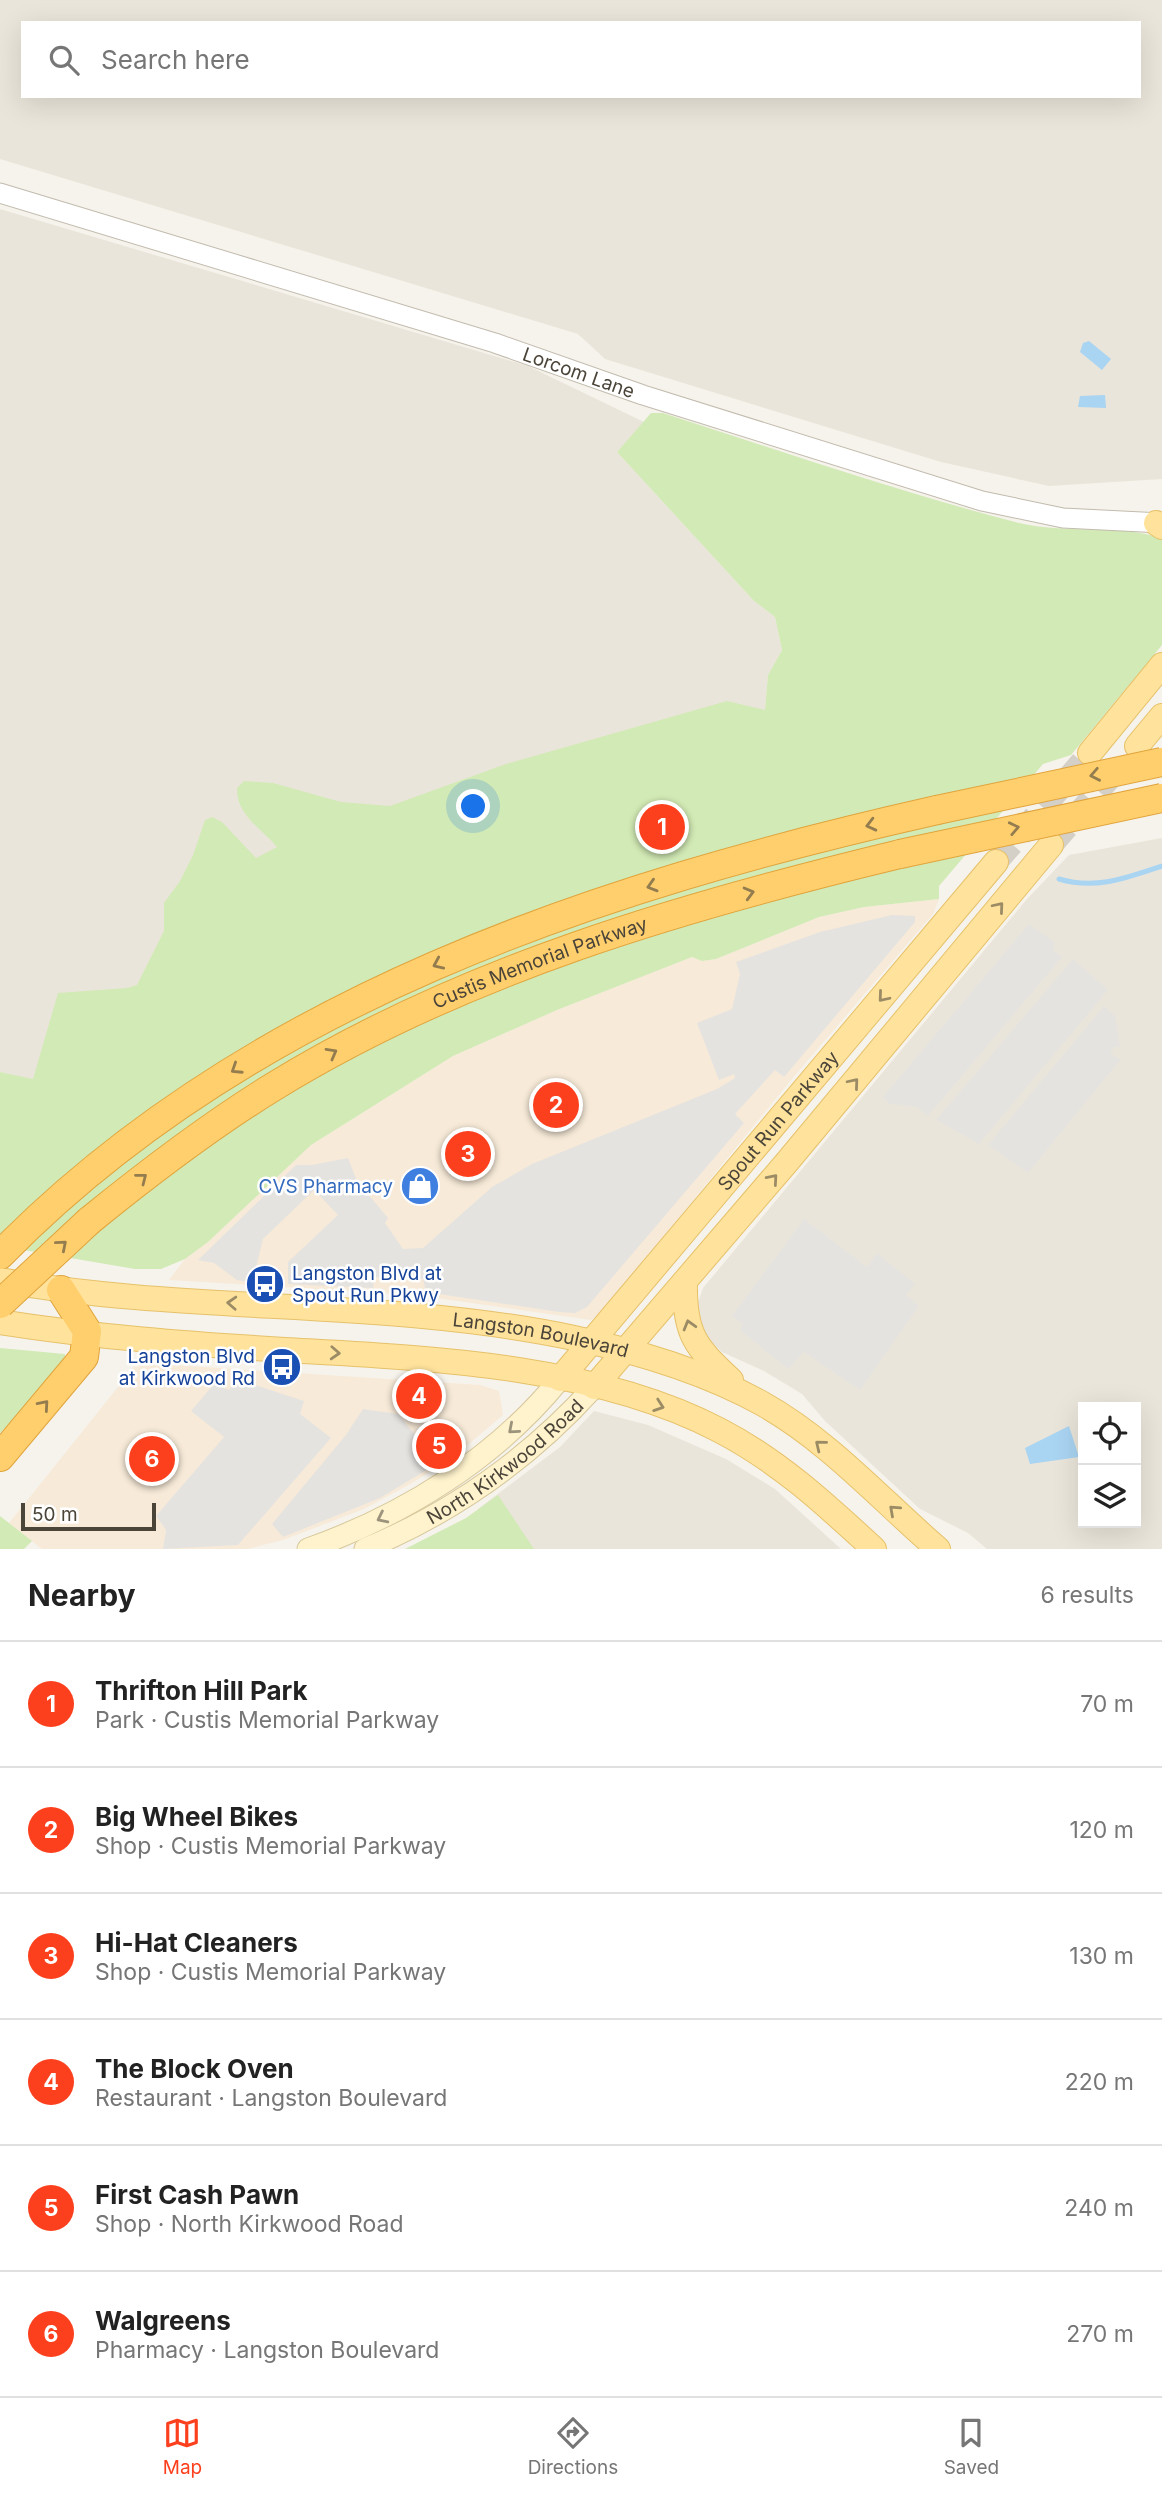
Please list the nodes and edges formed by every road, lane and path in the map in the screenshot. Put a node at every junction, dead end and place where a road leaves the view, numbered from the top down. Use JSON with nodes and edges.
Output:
{"nodes":[{"id":1,"x":0,"y":193,"type":"edge"},
{"id":2,"x":1160,"y":524,"type":"edge"},
{"id":3,"x":1162,"y":665,"type":"edge"},
{"id":4,"x":1162,"y":716,"type":"edge"},
{"id":5,"x":1137,"y":746,"type":"tunnel mouth"},
{"id":6,"x":1090,"y":753,"type":"tunnel mouth"},
{"id":7,"x":1162,"y":762,"type":"edge"},
{"id":8,"x":1162,"y":798,"type":"edge"},
{"id":9,"x":1051,"y":845,"type":"tunnel mouth"},
{"id":10,"x":996,"y":862,"type":"tunnel mouth"},
{"id":11,"x":0,"y":1255,"type":"edge"},
{"id":12,"x":0,"y":1280,"type":"edge"},
{"id":13,"x":685,"y":1283,"type":"junction"},
{"id":14,"x":61,"y":1290,"type":"junction"},
{"id":15,"x":0,"y":1304,"type":"edge"},
{"id":16,"x":0,"y":1322,"type":"edge"},
{"id":17,"x":87,"y":1335,"type":"junction"},
{"id":18,"x":591,"y":1342,"type":"junction"},
{"id":19,"x":626,"y":1350,"type":"junction"},
{"id":20,"x":560,"y":1379,"type":"junction"},
{"id":21,"x":594,"y":1387,"type":"junction"},
{"id":22,"x":746,"y":1395,"type":"junction"},
{"id":23,"x":0,"y":1457,"type":"edge"},
{"id":24,"x":308,"y":1549,"type":"edge"},
{"id":25,"x":365,"y":1549,"type":"edge"},
{"id":26,"x":874,"y":1549,"type":"edge"},
{"id":27,"x":938,"y":1549,"type":"edge"}],
"edges":[{"from":1,"to":2,"type":"street","name":"Lorcom Lane"},
{"from":3,"to":6,"type":"main road"},
{"from":4,"to":5,"type":"main road"},
{"from":7,"to":11,"type":"highway","name":"Custis Memorial Parkway","one_way":true,"bridge":true},
{"from":15,"to":8,"type":"highway","name":"Custis Memorial Parkway","one_way":true,"bridge":true},
{"from":13,"to":9,"type":"main road","name":"Spout Run Parkway","one_way":true},
{"from":10,"to":18,"type":"main road","name":"Spout Run Parkway","one_way":true},
{"from":12,"to":14,"type":"main road","name":"Langston Boulevard"},
{"from":13,"to":19,"type":"main road","name":"Spout Run Parkway"},
{"from":22,"to":13,"type":"main road","one_way":true},
{"from":14,"to":17,"type":"highway"},
{"from":18,"to":14,"type":"main road","name":"Langston Boulevard","one_way":true},
{"from":16,"to":17,"type":"main road","name":"Langston Boulevard"},
{"from":17,"to":20,"type":"main road","name":"Langston Boulevard","one_way":true},
{"from":23,"to":17,"type":"highway","one_way":true},
{"from":18,"to":19,"type":"main road","name":"Langston Boulevard"},
{"from":18,"to":20,"type":"main road","name":"Spout Run Parkway"},
{"from":19,"to":21,"type":"main road","name":"North Kirkwood Road"},
{"from":19,"to":22,"type":"main road","name":"Langston Boulevard"},
{"from":20,"to":21,"type":"main road","name":"Langston Boulevard"},
{"from":20,"to":24,"type":"main road","name":"North Kirkwood Road","one_way":true},
{"from":21,"to":25,"type":"main road","name":"North Kirkwood Road"},
{"from":21,"to":26,"type":"main road","name":"Langston Boulevard","one_way":true},
{"from":27,"to":22,"type":"main road","name":"Langston Boulevard","one_way":true}]}
